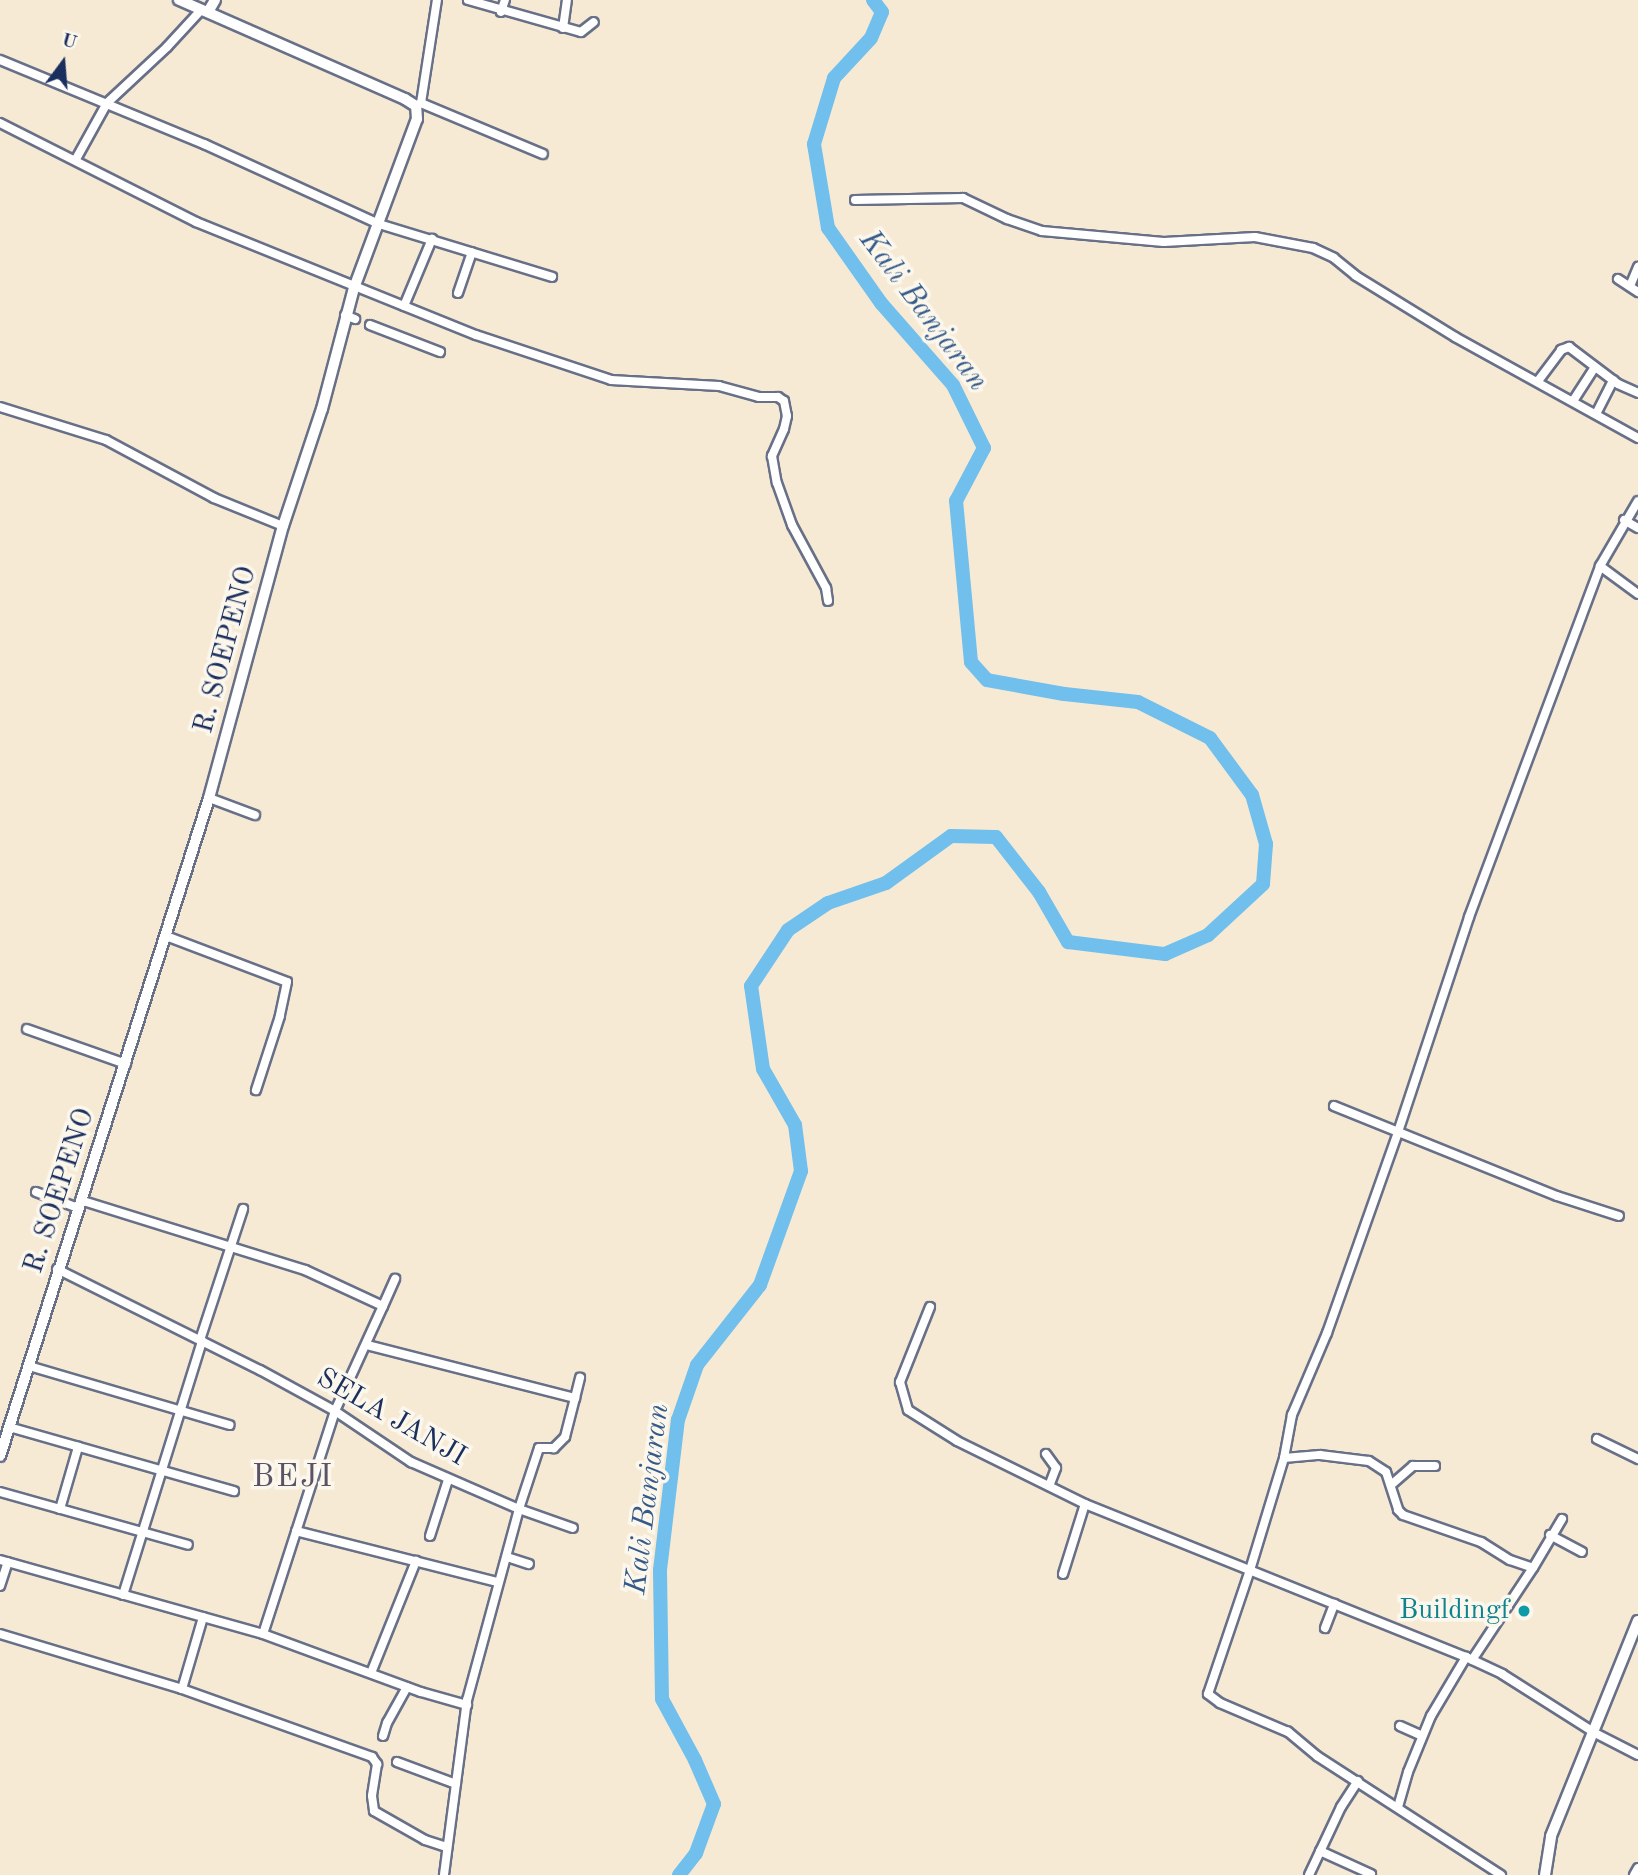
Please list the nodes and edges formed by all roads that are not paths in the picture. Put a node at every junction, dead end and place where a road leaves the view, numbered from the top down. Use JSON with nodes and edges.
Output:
{"nodes":[{"id":1,"x":178,"y":0,"type":"edge"},
{"id":2,"x":215,"y":0,"type":"edge"},
{"id":3,"x":437,"y":0,"type":"edge"},
{"id":4,"x":468,"y":0,"type":"edge"},
{"id":5,"x":505,"y":0,"type":"edge"},
{"id":6,"x":567,"y":0,"type":"edge"},
{"id":7,"x":204,"y":11,"type":"junction"},
{"id":8,"x":502,"y":12,"type":"junction"},
{"id":9,"x":594,"y":22,"type":"dead end"},
{"id":10,"x":563,"y":28,"type":"junction"},
{"id":11,"x":0,"y":60,"type":"edge"},
{"id":12,"x":107,"y":103,"type":"junction"},
{"id":13,"x":419,"y":104,"type":"junction"},
{"id":14,"x":0,"y":123,"type":"edge"},
{"id":15,"x":543,"y":154,"type":"dead end"},
{"id":16,"x":76,"y":159,"type":"junction"},
{"id":17,"x":855,"y":200,"type":"dead end"},
{"id":18,"x":379,"y":224,"type":"junction"},
{"id":19,"x":432,"y":239,"type":"junction"},
{"id":20,"x":472,"y":252,"type":"junction"},
{"id":21,"x":1638,"y":267,"type":"edge"},
{"id":22,"x":552,"y":277,"type":"dead end"},
{"id":23,"x":1618,"y":279,"type":"dead end"},
{"id":24,"x":354,"y":288,"type":"junction"},
{"id":25,"x":1634,"y":289,"type":"edge"},
{"id":26,"x":458,"y":293,"type":"dead end"},
{"id":27,"x":404,"y":306,"type":"junction"},
{"id":28,"x":370,"y":325,"type":"dead end"},
{"id":29,"x":440,"y":352,"type":"dead end"},
{"id":30,"x":1595,"y":367,"type":"junction"},
{"id":31,"x":1613,"y":380,"type":"junction"},
{"id":32,"x":1538,"y":381,"type":"junction"},
{"id":33,"x":1638,"y":393,"type":"edge"},
{"id":34,"x":1573,"y":401,"type":"junction"},
{"id":35,"x":0,"y":407,"type":"edge"},
{"id":36,"x":1596,"y":414,"type":"junction"},
{"id":37,"x":1638,"y":438,"type":"edge"},
{"id":38,"x":1638,"y":502,"type":"edge"},
{"id":39,"x":1624,"y":520,"type":"junction"},
{"id":40,"x":283,"y":526,"type":"junction"},
{"id":41,"x":1638,"y":528,"type":"edge"},
{"id":42,"x":1600,"y":566,"type":"junction"},
{"id":43,"x":1638,"y":594,"type":"edge"},
{"id":44,"x":828,"y":601,"type":"dead end"},
{"id":45,"x":209,"y":798,"type":"junction"},
{"id":46,"x":255,"y":815,"type":"dead end"},
{"id":47,"x":166,"y":936,"type":"junction"},
{"id":48,"x":27,"y":1029,"type":"dead end"},
{"id":49,"x":127,"y":1064,"type":"junction"},
{"id":50,"x":256,"y":1090,"type":"dead end"},
{"id":51,"x":1334,"y":1106,"type":"dead end"},
{"id":52,"x":1398,"y":1132,"type":"junction"},
{"id":53,"x":36,"y":1192,"type":"dead end"},
{"id":54,"x":79,"y":1204,"type":"junction"},
{"id":55,"x":243,"y":1209,"type":"dead end"},
{"id":56,"x":1619,"y":1216,"type":"dead end"},
{"id":57,"x":230,"y":1249,"type":"junction"},
{"id":58,"x":57,"y":1269,"type":"junction"},
{"id":59,"x":395,"y":1279,"type":"dead end"},
{"id":60,"x":383,"y":1307,"type":"junction"},
{"id":61,"x":930,"y":1307,"type":"dead end"},
{"id":62,"x":201,"y":1340,"type":"junction"},
{"id":63,"x":367,"y":1345,"type":"junction"},
{"id":64,"x":29,"y":1366,"type":"junction"},
{"id":65,"x":580,"y":1378,"type":"dead end"},
{"id":66,"x":575,"y":1398,"type":"junction"},
{"id":67,"x":180,"y":1410,"type":"junction"},
{"id":68,"x":335,"y":1411,"type":"junction"},
{"id":69,"x":229,"y":1424,"type":"dead end"},
{"id":70,"x":9,"y":1427,"type":"junction"},
{"id":71,"x":1597,"y":1439,"type":"dead end"},
{"id":72,"x":78,"y":1447,"type":"junction"},
{"id":73,"x":1046,"y":1454,"type":"dead end"},
{"id":74,"x":0,"y":1456,"type":"edge"},
{"id":75,"x":1284,"y":1458,"type":"junction"},
{"id":76,"x":1638,"y":1459,"type":"edge"},
{"id":77,"x":1435,"y":1466,"type":"dead end"},
{"id":78,"x":160,"y":1471,"type":"junction"},
{"id":79,"x":447,"y":1480,"type":"junction"},
{"id":80,"x":1391,"y":1485,"type":"junction"},
{"id":81,"x":1049,"y":1486,"type":"junction"},
{"id":82,"x":234,"y":1491,"type":"dead end"},
{"id":83,"x":0,"y":1492,"type":"edge"},
{"id":84,"x":1085,"y":1504,"type":"junction"},
{"id":85,"x":60,"y":1509,"type":"junction"},
{"id":86,"x":519,"y":1509,"type":"junction"},
{"id":87,"x":1562,"y":1519,"type":"dead end"},
{"id":88,"x":573,"y":1528,"type":"dead end"},
{"id":89,"x":296,"y":1531,"type":"junction"},
{"id":90,"x":143,"y":1532,"type":"junction"},
{"id":91,"x":1550,"y":1535,"type":"junction"},
{"id":92,"x":430,"y":1536,"type":"dead end"},
{"id":93,"x":188,"y":1545,"type":"dead end"},
{"id":94,"x":1582,"y":1552,"type":"dead end"},
{"id":95,"x":507,"y":1557,"type":"junction"},
{"id":96,"x":4,"y":1561,"type":"edge"},
{"id":97,"x":416,"y":1561,"type":"junction"},
{"id":98,"x":529,"y":1564,"type":"dead end"},
{"id":99,"x":1533,"y":1568,"type":"junction"},
{"id":100,"x":1251,"y":1570,"type":"junction"},
{"id":101,"x":1063,"y":1574,"type":"dead end"},
{"id":102,"x":498,"y":1582,"type":"junction"},
{"id":103,"x":0,"y":1586,"type":"edge"},
{"id":104,"x":123,"y":1595,"type":"junction"},
{"id":105,"x":1334,"y":1604,"type":"junction"},
{"id":106,"x":203,"y":1617,"type":"junction"},
{"id":107,"x":1638,"y":1621,"type":"edge"},
{"id":108,"x":1325,"y":1628,"type":"dead end"},
{"id":109,"x":0,"y":1634,"type":"edge"},
{"id":110,"x":263,"y":1634,"type":"junction"},
{"id":111,"x":1469,"y":1658,"type":"junction"},
{"id":112,"x":371,"y":1673,"type":"junction"},
{"id":113,"x":407,"y":1687,"type":"junction"},
{"id":114,"x":182,"y":1689,"type":"junction"},
{"id":115,"x":467,"y":1705,"type":"junction"},
{"id":116,"x":1400,"y":1726,"type":"dead end"},
{"id":117,"x":1595,"y":1733,"type":"junction"},
{"id":118,"x":383,"y":1736,"type":"dead end"},
{"id":119,"x":1422,"y":1736,"type":"junction"},
{"id":120,"x":1638,"y":1755,"type":"edge"},
{"id":121,"x":397,"y":1762,"type":"dead end"},
{"id":122,"x":1358,"y":1781,"type":"junction"},
{"id":123,"x":456,"y":1784,"type":"junction"},
{"id":124,"x":1398,"y":1807,"type":"junction"},
{"id":125,"x":447,"y":1847,"type":"junction"},
{"id":126,"x":1320,"y":1852,"type":"junction"},
{"id":127,"x":1638,"y":1868,"type":"edge"},
{"id":128,"x":1371,"y":1874,"type":"edge"},
{"id":129,"x":444,"y":1875,"type":"edge"},
{"id":130,"x":1310,"y":1875,"type":"edge"},
{"id":131,"x":1501,"y":1875,"type":"edge"},
{"id":132,"x":1545,"y":1875,"type":"edge"},
{"id":133,"x":1634,"y":1875,"type":"edge"}],
"edges":[{"from":1,"to":7,"type":"street"},
{"from":2,"to":7,"type":"street"},
{"from":3,"to":13,"type":"street"},
{"from":4,"to":8,"type":"street"},
{"from":5,"to":8,"type":"street"},
{"from":6,"to":10,"type":"street"},
{"from":7,"to":12,"type":"street"},
{"from":7,"to":13,"type":"street"},
{"from":8,"to":10,"type":"street"},
{"from":9,"to":10,"type":"street"},
{"from":11,"to":12,"type":"street"},
{"from":12,"to":16,"type":"street"},
{"from":12,"to":18,"type":"street"},
{"from":13,"to":15,"type":"street"},
{"from":13,"to":18,"type":"street","name":"R. SOEPENO"},
{"from":14,"to":16,"type":"street"},
{"from":16,"to":24,"type":"street"},
{"from":17,"to":32,"type":"street"},
{"from":18,"to":19,"type":"street"},
{"from":18,"to":24,"type":"street","name":"R. SOEPENO"},
{"from":19,"to":20,"type":"street"},
{"from":19,"to":27,"type":"street"},
{"from":20,"to":22,"type":"street"},
{"from":20,"to":26,"type":"street"},
{"from":21,"to":25,"type":"street"},
{"from":23,"to":25,"type":"street"},
{"from":24,"to":27,"type":"street"},
{"from":24,"to":40,"type":"street","name":"R. SOEPENO"},
{"from":27,"to":44,"type":"street"},
{"from":28,"to":29,"type":"street"},
{"from":30,"to":31,"type":"street"},
{"from":30,"to":32,"type":"street"},
{"from":30,"to":34,"type":"street"},
{"from":31,"to":33,"type":"street"},
{"from":31,"to":36,"type":"street"},
{"from":32,"to":34,"type":"street"},
{"from":34,"to":36,"type":"street"},
{"from":35,"to":40,"type":"street"},
{"from":36,"to":37,"type":"street"},
{"from":38,"to":39,"type":"street"},
{"from":39,"to":41,"type":"street"},
{"from":39,"to":42,"type":"street"},
{"from":40,"to":45,"type":"street","name":"R. SOEPENO"},
{"from":42,"to":43,"type":"street"},
{"from":42,"to":52,"type":"street"},
{"from":45,"to":46,"type":"street"},
{"from":45,"to":47,"type":"street","name":"R. SOEPENO"},
{"from":47,"to":49,"type":"street","name":"R. SOEPENO"},
{"from":47,"to":50,"type":"street"},
{"from":48,"to":49,"type":"street"},
{"from":49,"to":54,"type":"street","name":"R. SOEPENO"},
{"from":51,"to":52,"type":"street"},
{"from":52,"to":56,"type":"street"},
{"from":52,"to":75,"type":"street"},
{"from":53,"to":54,"type":"street"},
{"from":54,"to":57,"type":"street"},
{"from":54,"to":58,"type":"street","name":"R. SOEPENO"},
{"from":55,"to":57,"type":"street"},
{"from":57,"to":60,"type":"street"},
{"from":57,"to":62,"type":"street"},
{"from":58,"to":62,"type":"street","name":"SELA JANJI"},
{"from":58,"to":64,"type":"street","name":"R. SOEPENO"},
{"from":59,"to":60,"type":"street"},
{"from":60,"to":63,"type":"street"},
{"from":61,"to":81,"type":"street"},
{"from":62,"to":67,"type":"street"},
{"from":62,"to":68,"type":"street","name":"SELA JANJI"},
{"from":63,"to":66,"type":"street"},
{"from":63,"to":68,"type":"street"},
{"from":64,"to":67,"type":"street"},
{"from":64,"to":70,"type":"street","name":"R. SOEPENO"},
{"from":65,"to":66,"type":"street"},
{"from":66,"to":86,"type":"street"},
{"from":67,"to":69,"type":"street"},
{"from":67,"to":78,"type":"street"},
{"from":68,"to":79,"type":"street","name":"SELA JANJI"},
{"from":68,"to":89,"type":"street"},
{"from":70,"to":72,"type":"street"},
{"from":70,"to":74,"type":"street","name":"R. SOEPENO"},
{"from":71,"to":76,"type":"street"},
{"from":72,"to":78,"type":"street"},
{"from":72,"to":85,"type":"street"},
{"from":73,"to":81,"type":"street"},
{"from":75,"to":80,"type":"street"},
{"from":75,"to":100,"type":"street"},
{"from":77,"to":80,"type":"street"},
{"from":78,"to":82,"type":"street"},
{"from":78,"to":90,"type":"street"},
{"from":79,"to":86,"type":"street","name":"SELA JANJI"},
{"from":79,"to":92,"type":"street"},
{"from":80,"to":99,"type":"street"},
{"from":81,"to":84,"type":"street"},
{"from":83,"to":85,"type":"street"},
{"from":84,"to":100,"type":"street"},
{"from":84,"to":101,"type":"street"},
{"from":85,"to":90,"type":"street"},
{"from":86,"to":88,"type":"street","name":"SELA JANJI"},
{"from":86,"to":95,"type":"street"},
{"from":87,"to":91,"type":"street"},
{"from":89,"to":97,"type":"street"},
{"from":89,"to":110,"type":"street"},
{"from":90,"to":93,"type":"street"},
{"from":90,"to":104,"type":"street"},
{"from":91,"to":94,"type":"street"},
{"from":91,"to":99,"type":"street"},
{"from":95,"to":98,"type":"street"},
{"from":95,"to":102,"type":"street"},
{"from":96,"to":103,"type":"street"},
{"from":96,"to":104,"type":"street"},
{"from":97,"to":102,"type":"street"},
{"from":97,"to":112,"type":"street"},
{"from":99,"to":111,"type":"street"},
{"from":100,"to":105,"type":"street"},
{"from":100,"to":122,"type":"street"},
{"from":102,"to":115,"type":"street"},
{"from":104,"to":106,"type":"street"},
{"from":105,"to":108,"type":"street"},
{"from":105,"to":111,"type":"street"},
{"from":106,"to":110,"type":"street"},
{"from":106,"to":114,"type":"street"},
{"from":107,"to":117,"type":"street"},
{"from":109,"to":114,"type":"street"},
{"from":110,"to":112,"type":"street"},
{"from":111,"to":117,"type":"street"},
{"from":111,"to":119,"type":"street"},
{"from":112,"to":113,"type":"street"},
{"from":113,"to":115,"type":"street"},
{"from":113,"to":118,"type":"street"},
{"from":114,"to":125,"type":"street"},
{"from":115,"to":123,"type":"street"},
{"from":116,"to":119,"type":"street"},
{"from":117,"to":120,"type":"street"},
{"from":117,"to":132,"type":"street"},
{"from":119,"to":124,"type":"street"},
{"from":121,"to":123,"type":"street"},
{"from":122,"to":124,"type":"street"},
{"from":122,"to":126,"type":"street"},
{"from":123,"to":125,"type":"street"},
{"from":124,"to":131,"type":"street"},
{"from":125,"to":129,"type":"street"},
{"from":126,"to":128,"type":"street"},
{"from":126,"to":130,"type":"street"},
{"from":127,"to":133,"type":"street"}]}
